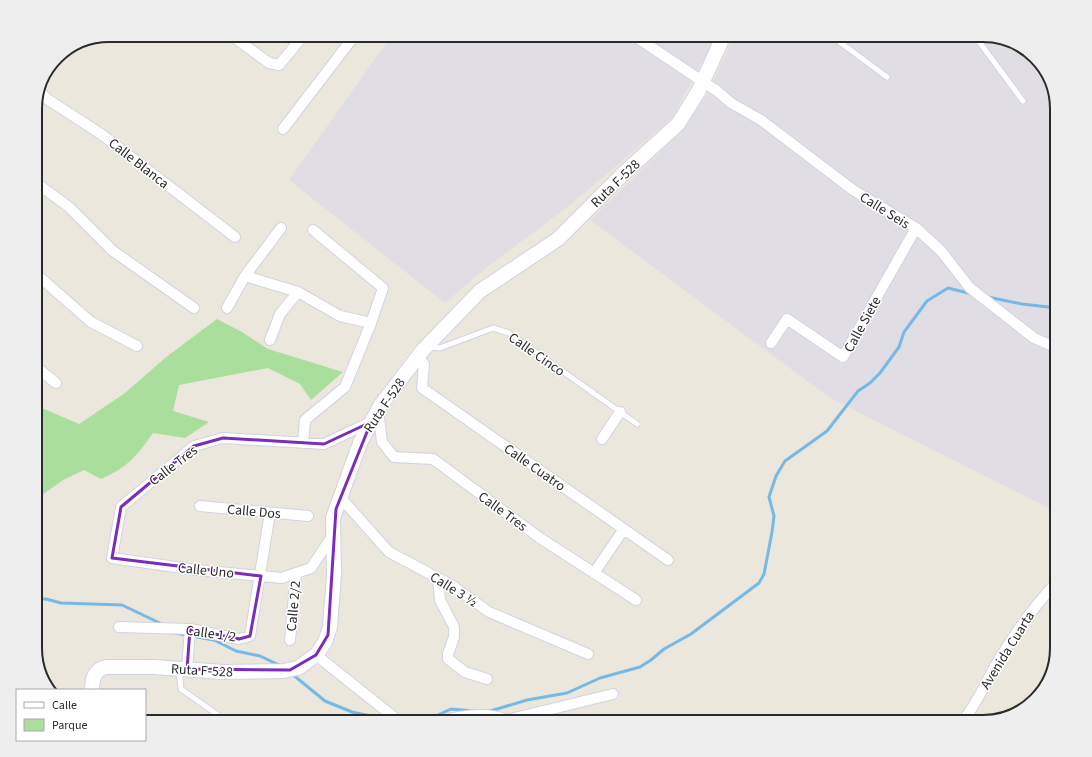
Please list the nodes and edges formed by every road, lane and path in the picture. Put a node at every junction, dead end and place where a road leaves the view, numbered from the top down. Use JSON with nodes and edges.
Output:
{"nodes":[{"id":1,"x":240,"y":42,"type":"edge"},
{"id":2,"x":298,"y":42,"type":"edge"},
{"id":3,"x":350,"y":42,"type":"edge"},
{"id":4,"x":643,"y":42,"type":"edge"},
{"id":5,"x":721,"y":42,"type":"edge"},
{"id":6,"x":840,"y":42,"type":"edge"},
{"id":7,"x":979,"y":42,"type":"edge"},
{"id":8,"x":887,"y":77,"type":"dead end"},
{"id":9,"x":703,"y":82,"type":"junction"},
{"id":10,"x":43,"y":96,"type":"edge"},
{"id":11,"x":1024,"y":101,"type":"dead end"},
{"id":12,"x":284,"y":129,"type":"dead end"},
{"id":13,"x":42,"y":187,"type":"edge"},
{"id":14,"x":281,"y":228,"type":"dead end"},
{"id":15,"x":916,"y":228,"type":"junction"},
{"id":16,"x":313,"y":230,"type":"dead end"},
{"id":17,"x":235,"y":237,"type":"dead end"},
{"id":18,"x":245,"y":276,"type":"junction"},
{"id":19,"x":42,"y":279,"type":"edge"},
{"id":20,"x":298,"y":292,"type":"junction"},
{"id":21,"x":194,"y":308,"type":"dead end"},
{"id":22,"x":227,"y":308,"type":"dead end"},
{"id":23,"x":371,"y":323,"type":"junction"},
{"id":24,"x":270,"y":340,"type":"dead end"},
{"id":25,"x":771,"y":343,"type":"dead end"},
{"id":26,"x":1050,"y":345,"type":"edge"},
{"id":27,"x":137,"y":346,"type":"dead end"},
{"id":28,"x":423,"y":356,"type":"junction"},
{"id":29,"x":42,"y":372,"type":"edge"},
{"id":30,"x":56,"y":383,"type":"dead end"},
{"id":31,"x":620,"y":412,"type":"junction"},
{"id":32,"x":376,"y":420,"type":"junction"},
{"id":33,"x":637,"y":424,"type":"dead end"},
{"id":34,"x":610,"y":426,"type":"dead end"},
{"id":35,"x":303,"y":443,"type":"junction"},
{"id":36,"x":340,"y":497,"type":"junction"},
{"id":37,"x":200,"y":506,"type":"dead end"},
{"id":38,"x":121,"y":507,"type":"joint"},
{"id":39,"x":270,"y":513,"type":"junction"},
{"id":40,"x":308,"y":516,"type":"dead end"},
{"id":41,"x":624,"y":529,"type":"junction"},
{"id":42,"x":333,"y":535,"type":"junction"},
{"id":43,"x":668,"y":560,"type":"dead end"},
{"id":44,"x":296,"y":573,"type":"junction"},
{"id":45,"x":594,"y":573,"type":"junction"},
{"id":46,"x":262,"y":576,"type":"junction"},
{"id":47,"x":438,"y":578,"type":"junction"},
{"id":48,"x":1050,"y":589,"type":"edge"},
{"id":49,"x":636,"y":600,"type":"dead end"},
{"id":50,"x":120,"y":627,"type":"dead end"},
{"id":51,"x":190,"y":629,"type":"junction"},
{"id":52,"x":290,"y":640,"type":"dead end"},
{"id":53,"x":588,"y":654,"type":"dead end"},
{"id":54,"x":316,"y":655,"type":"junction"},
{"id":55,"x":182,"y":669,"type":"junction"},
{"id":56,"x":487,"y":679,"type":"dead end"},
{"id":57,"x":92,"y":689,"type":"edge"},
{"id":58,"x":613,"y":694,"type":"dead end"},
{"id":59,"x":218,"y":715,"type":"edge"},
{"id":60,"x":391,"y":715,"type":"edge"},
{"id":61,"x":527,"y":715,"type":"edge"},
{"id":62,"x":968,"y":715,"type":"edge"}],
"edges":[{"from":1,"to":2,"type":"street"},
{"from":3,"to":12,"type":"street"},
{"from":4,"to":9,"type":"street","name":"Calle Seis"},
{"from":5,"to":9,"type":"main road","name":"Ruta F-528"},
{"from":6,"to":8,"type":"lane"},
{"from":7,"to":11,"type":"lane"},
{"from":9,"to":15,"type":"street","name":"Calle Seis"},
{"from":9,"to":28,"type":"main road","name":"Ruta F-528"},
{"from":10,"to":17,"type":"street","name":"Calle Blanca"},
{"from":13,"to":21,"type":"street"},
{"from":14,"to":18,"type":"street"},
{"from":15,"to":25,"type":"street","name":"Calle Siete"},
{"from":15,"to":26,"type":"street","name":"Calle Seis"},
{"from":16,"to":23,"type":"street"},
{"from":18,"to":20,"type":"street"},
{"from":18,"to":22,"type":"street"},
{"from":19,"to":27,"type":"street"},
{"from":20,"to":23,"type":"street"},
{"from":20,"to":24,"type":"street"},
{"from":23,"to":35,"type":"street"},
{"from":28,"to":31,"type":"lane","name":"Calle Cinco"},
{"from":28,"to":32,"type":"main road","name":"Ruta F-528"},
{"from":28,"to":41,"type":"street","name":"Calle Cuatro"},
{"from":29,"to":30,"type":"street"},
{"from":31,"to":33,"type":"lane","name":"Calle Cinco"},
{"from":31,"to":34,"type":"street"},
{"from":32,"to":35,"type":"street","name":"Calle Tres"},
{"from":32,"to":36,"type":"main road","name":"Ruta F-528"},
{"from":32,"to":45,"type":"street","name":"Calle Tres"},
{"from":35,"to":38,"type":"street","name":"Calle Tres"},
{"from":36,"to":42,"type":"main road","name":"Ruta F-528"},
{"from":36,"to":47,"type":"street","name":"Calle 3 ½"},
{"from":37,"to":39,"type":"street","name":"Calle Dos"},
{"from":38,"to":46,"type":"street","name":"Calle Uno"},
{"from":39,"to":40,"type":"street","name":"Calle Dos"},
{"from":39,"to":46,"type":"street","name":"Calle 1/2"},
{"from":41,"to":43,"type":"street","name":"Calle Cuatro"},
{"from":41,"to":45,"type":"street"},
{"from":42,"to":44,"type":"street","name":"Calle Uno"},
{"from":42,"to":54,"type":"main road","name":"Ruta F-528"},
{"from":44,"to":46,"type":"street","name":"Calle Uno"},
{"from":44,"to":52,"type":"street","name":"Calle 2/2"},
{"from":45,"to":49,"type":"street","name":"Calle Tres"},
{"from":46,"to":51,"type":"street","name":"Calle 1/2"},
{"from":47,"to":53,"type":"street","name":"Calle 3 ½"},
{"from":47,"to":56,"type":"street"},
{"from":48,"to":62,"type":"street","name":"Avenida Cuarta"},
{"from":50,"to":51,"type":"street","name":"Calle 1/2"},
{"from":51,"to":55,"type":"street"},
{"from":54,"to":55,"type":"main road","name":"Ruta F-528"},
{"from":54,"to":60,"type":"street"},
{"from":55,"to":57,"type":"main road","name":"Ruta F-528"},
{"from":55,"to":59,"type":"lane"},
{"from":58,"to":61,"type":"street"}]}
